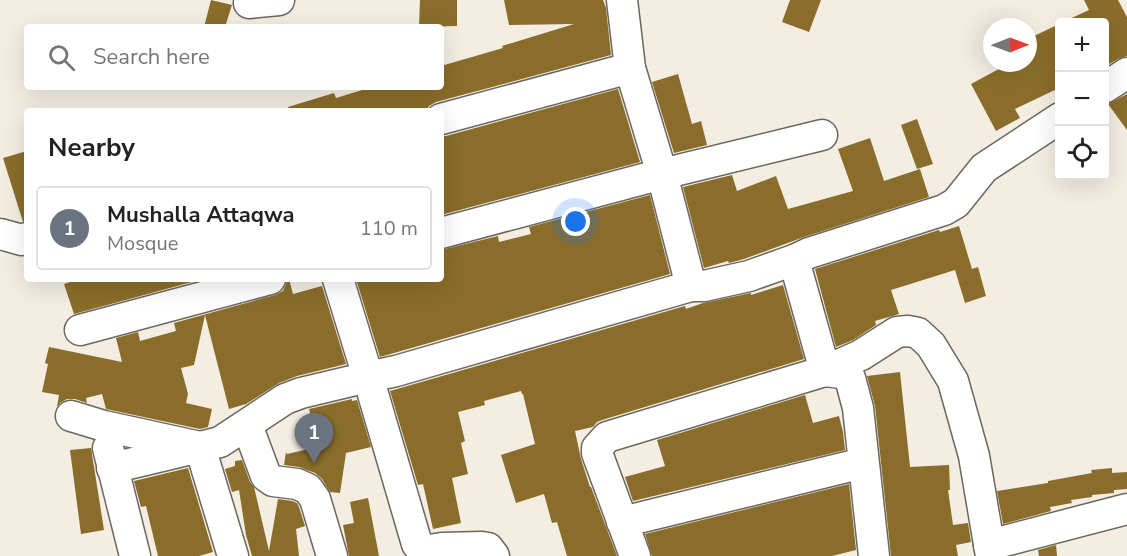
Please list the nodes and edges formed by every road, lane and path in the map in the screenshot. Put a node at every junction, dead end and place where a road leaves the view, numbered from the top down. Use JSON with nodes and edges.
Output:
{"nodes":[{"id":1,"x":279,"y":0,"type":"edge"},
{"id":2,"x":622,"y":0,"type":"edge"},
{"id":3,"x":249,"y":3,"type":"dead end"},
{"id":4,"x":630,"y":68,"type":"junction"},
{"id":5,"x":1127,"y":73,"type":"edge"},
{"id":6,"x":1109,"y":85,"type":"edge"},
{"id":7,"x":444,"y":118,"type":"edge"},
{"id":8,"x":1055,"y":121,"type":"edge"},
{"id":9,"x":822,"y":135,"type":"dead end"},
{"id":10,"x":662,"y":174,"type":"junction"},
{"id":11,"x":444,"y":232,"type":"edge"},
{"id":12,"x":0,"y":234,"type":"edge"},
{"id":13,"x":24,"y":239,"type":"edge"},
{"id":14,"x":794,"y":260,"type":"junction"},
{"id":15,"x":259,"y":282,"type":"edge"},
{"id":16,"x":339,"y":282,"type":"edge"},
{"id":17,"x":692,"y":286,"type":"junction"},
{"id":18,"x":80,"y":330,"type":"dead end"},
{"id":19,"x":825,"y":371,"type":"junction"},
{"id":20,"x":368,"y":377,"type":"junction"},
{"id":21,"x":71,"y":416,"type":"dead end"},
{"id":22,"x":247,"y":425,"type":"junction"},
{"id":23,"x":104,"y":426,"type":"junction"},
{"id":24,"x":200,"y":447,"type":"junction"},
{"id":25,"x":863,"y":463,"type":"junction"},
{"id":26,"x":112,"y":468,"type":"junction"},
{"id":27,"x":1127,"y":509,"type":"edge"},
{"id":28,"x":622,"y":522,"type":"junction"},
{"id":29,"x":126,"y":549,"type":"edge"},
{"id":30,"x":990,"y":550,"type":"edge"},
{"id":31,"x":233,"y":556,"type":"edge"},
{"id":32,"x":332,"y":556,"type":"edge"},
{"id":33,"x":494,"y":556,"type":"edge"},
{"id":34,"x":635,"y":556,"type":"edge"},
{"id":35,"x":873,"y":556,"type":"edge"}],
"edges":[{"from":1,"to":3,"type":"street"},
{"from":2,"to":4,"type":"street"},
{"from":4,"to":7,"type":"street"},
{"from":4,"to":10,"type":"street"},
{"from":5,"to":6,"type":"street"},
{"from":8,"to":14,"type":"street"},
{"from":9,"to":10,"type":"street"},
{"from":10,"to":11,"type":"street"},
{"from":10,"to":17,"type":"street"},
{"from":12,"to":13,"type":"street"},
{"from":14,"to":17,"type":"street"},
{"from":14,"to":19,"type":"street"},
{"from":15,"to":18,"type":"street"},
{"from":16,"to":20,"type":"street"},
{"from":17,"to":20,"type":"street"},
{"from":19,"to":25,"type":"street"},
{"from":19,"to":28,"type":"street"},
{"from":19,"to":30,"type":"street"},
{"from":20,"to":22,"type":"street"},
{"from":20,"to":33,"type":"street"},
{"from":21,"to":23,"type":"street"},
{"from":22,"to":24,"type":"street"},
{"from":22,"to":32,"type":"street"},
{"from":23,"to":24,"type":"street"},
{"from":23,"to":26,"type":"street"},
{"from":24,"to":26,"type":"street"},
{"from":24,"to":31,"type":"street"},
{"from":25,"to":28,"type":"street"},
{"from":25,"to":35,"type":"street"},
{"from":26,"to":29,"type":"street"},
{"from":27,"to":30,"type":"street"},
{"from":28,"to":34,"type":"street"}]}
